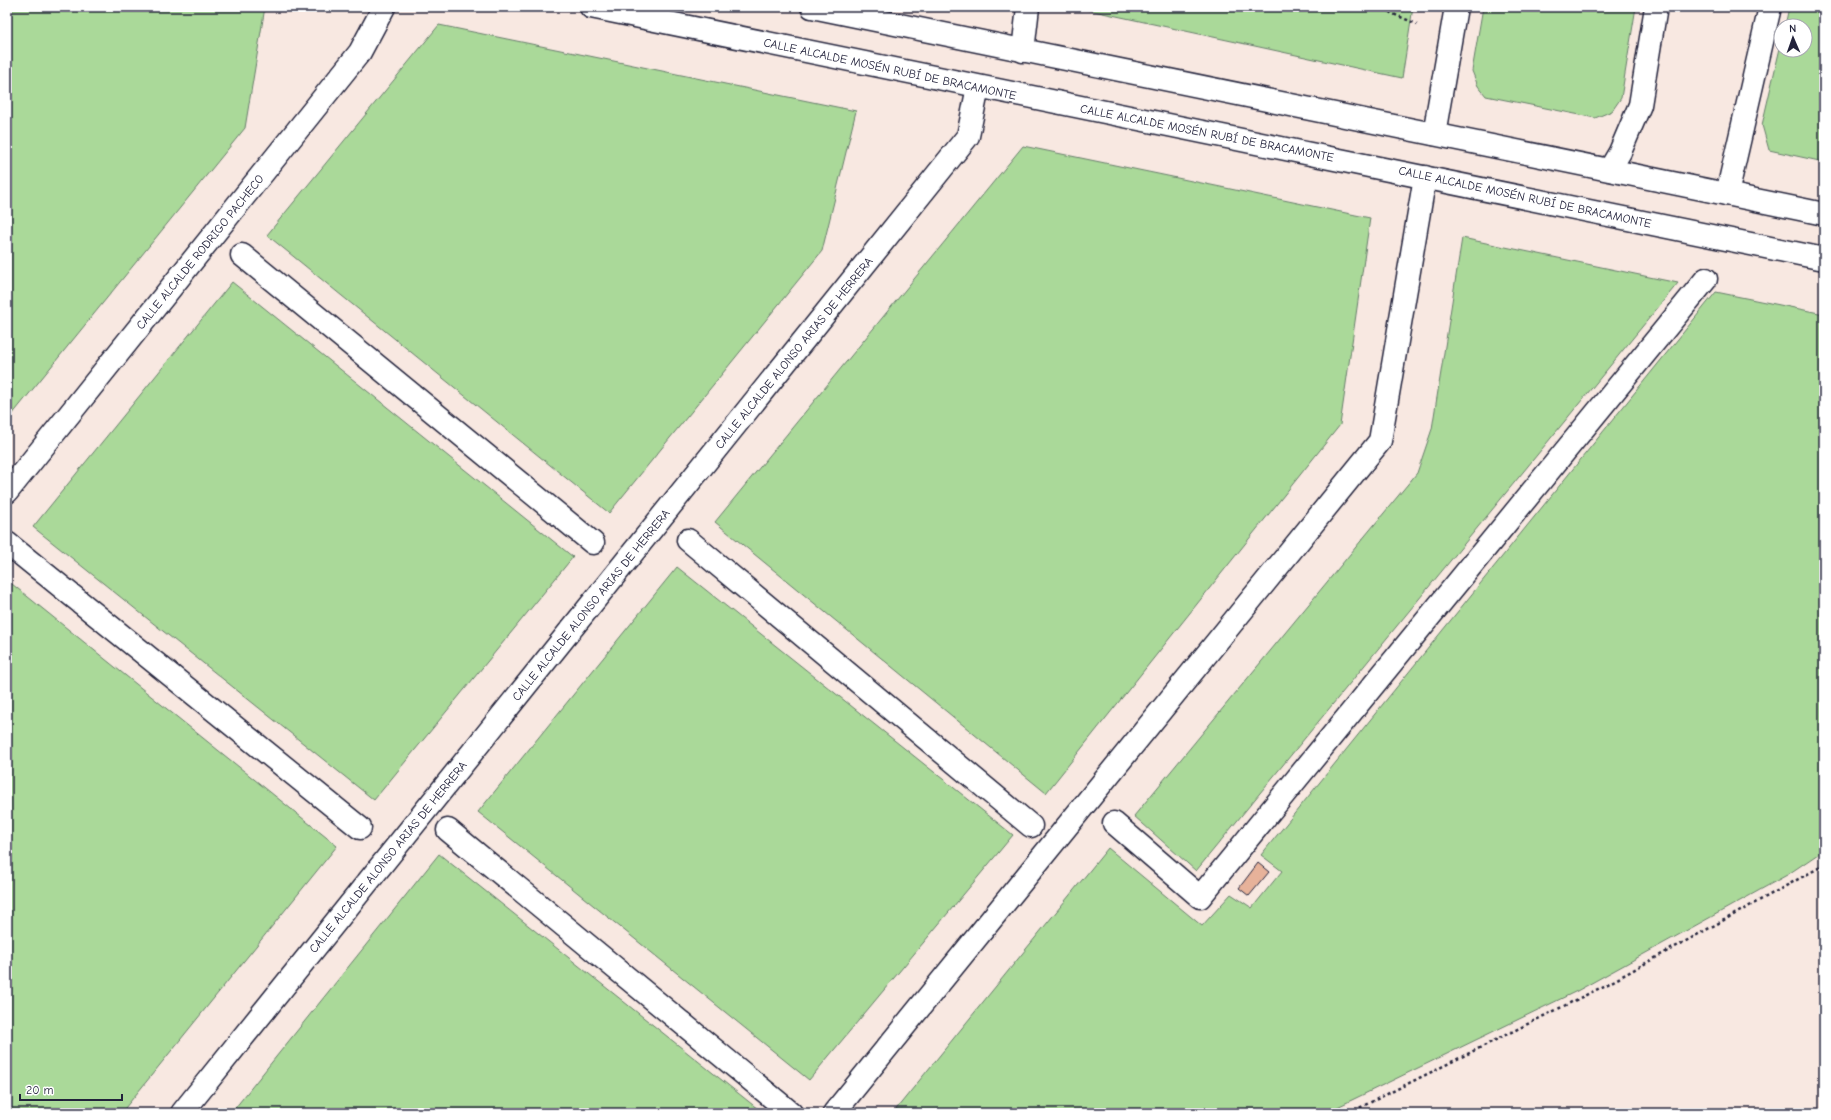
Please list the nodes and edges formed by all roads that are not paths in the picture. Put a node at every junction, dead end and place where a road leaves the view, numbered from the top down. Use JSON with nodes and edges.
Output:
{"nodes":[{"id":1,"x":384,"y":7,"type":"edge"},
{"id":2,"x":591,"y":7,"type":"edge"},
{"id":3,"x":812,"y":7,"type":"edge"},
{"id":4,"x":1028,"y":7,"type":"edge"},
{"id":5,"x":1456,"y":7,"type":"edge"},
{"id":6,"x":1656,"y":7,"type":"edge"},
{"id":7,"x":1770,"y":7,"type":"edge"},
{"id":8,"x":1023,"y":51,"type":"junction"},
{"id":9,"x":978,"y":87,"type":"junction"},
{"id":10,"x":1434,"y":134,"type":"junction"},
{"id":11,"x":1610,"y":169,"type":"junction"},
{"id":12,"x":1426,"y":177,"type":"junction"},
{"id":13,"x":1727,"y":194,"type":"junction"},
{"id":14,"x":1824,"y":214,"type":"edge"},
{"id":15,"x":242,"y":255,"type":"dead end"},
{"id":16,"x":1824,"y":259,"type":"edge"},
{"id":17,"x":1706,"y":279,"type":"dead end"},
{"id":18,"x":7,"y":492,"type":"edge"},
{"id":19,"x":688,"y":540,"type":"dead end"},
{"id":20,"x":7,"y":543,"type":"edge"},
{"id":21,"x":593,"y":543,"type":"dead end"},
{"id":22,"x":1114,"y":823,"type":"dead end"},
{"id":23,"x":1031,"y":826,"type":"dead end"},
{"id":24,"x":360,"y":828,"type":"dead end"},
{"id":25,"x":448,"y":830,"type":"dead end"},
{"id":26,"x":182,"y":1113,"type":"edge"},
{"id":27,"x":791,"y":1113,"type":"edge"},
{"id":28,"x":834,"y":1113,"type":"edge"}],
"edges":[{"from":1,"to":18,"type":"street","name":"CALLE ALCALDE RODRIGO PACHECO"},
{"from":2,"to":9,"type":"street","name":"CALLE ALCALDE MOSÉN RUBÍ DE BRACAMONTE"},
{"from":3,"to":8,"type":"street"},
{"from":4,"to":8,"type":"street"},
{"from":5,"to":10,"type":"street"},
{"from":6,"to":11,"type":"street"},
{"from":7,"to":13,"type":"street"},
{"from":8,"to":10,"type":"street"},
{"from":9,"to":12,"type":"street","name":"CALLE ALCALDE MOSÉN RUBÍ DE BRACAMONTE"},
{"from":9,"to":26,"type":"street","name":"CALLE ALCALDE ALONSO ARIAS DE HERRERA"},
{"from":10,"to":11,"type":"street"},
{"from":11,"to":13,"type":"street"},
{"from":12,"to":16,"type":"street","name":"CALLE ALCALDE MOSÉN RUBÍ DE BRACAMONTE"},
{"from":12,"to":28,"type":"street"},
{"from":13,"to":14,"type":"street"},
{"from":15,"to":21,"type":"street"},
{"from":17,"to":22,"type":"street"},
{"from":19,"to":23,"type":"street"},
{"from":20,"to":24,"type":"street"},
{"from":25,"to":27,"type":"street"}]}
